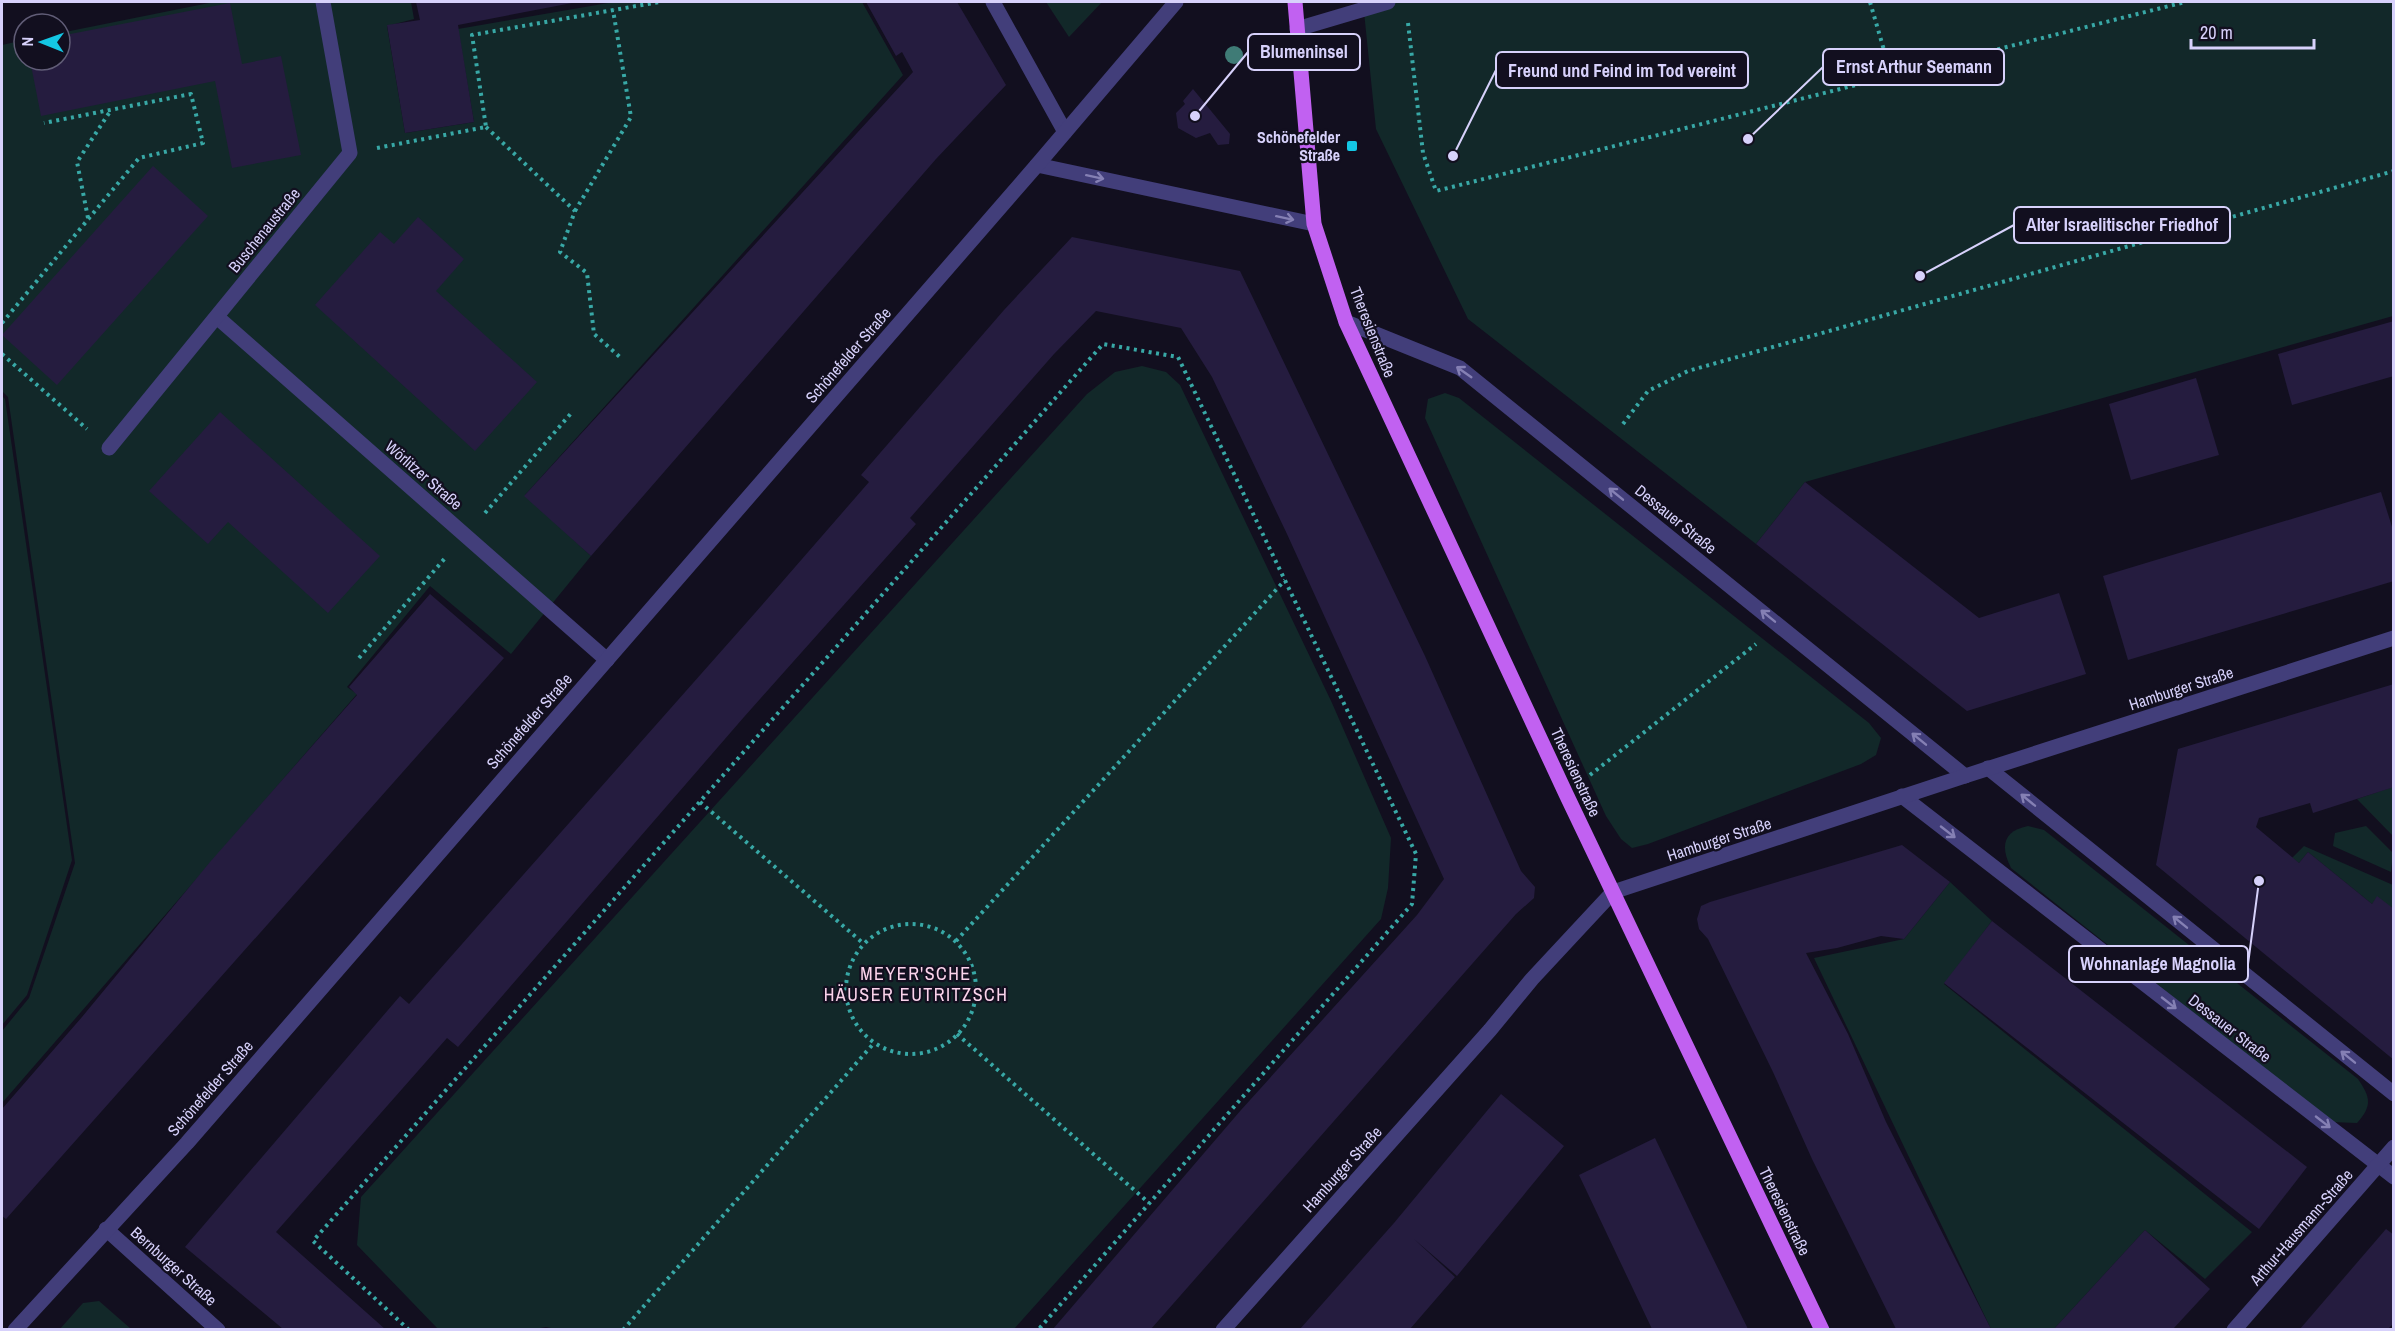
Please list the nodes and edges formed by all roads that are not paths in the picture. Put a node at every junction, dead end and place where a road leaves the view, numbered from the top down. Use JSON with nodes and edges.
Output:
{"nodes":[{"id":1,"x":323,"y":2,"type":"edge"},
{"id":2,"x":993,"y":2,"type":"edge"},
{"id":3,"x":1176,"y":2,"type":"edge"},
{"id":4,"x":1295,"y":2,"type":"edge"},
{"id":5,"x":1388,"y":2,"type":"edge"},
{"id":6,"x":1297,"y":29,"type":"junction"},
{"id":7,"x":1065,"y":132,"type":"junction"},
{"id":8,"x":1037,"y":165,"type":"junction"},
{"id":9,"x":1314,"y":224,"type":"junction"},
{"id":10,"x":218,"y":317,"type":"junction"},
{"id":11,"x":1346,"y":322,"type":"junction"},
{"id":12,"x":109,"y":448,"type":"road end"},
{"id":13,"x":2394,"y":638,"type":"edge"},
{"id":14,"x":607,"y":660,"type":"junction"},
{"id":15,"x":1988,"y":768,"type":"junction"},
{"id":16,"x":1965,"y":776,"type":"junction"},
{"id":17,"x":1902,"y":796,"type":"junction"},
{"id":18,"x":1613,"y":892,"type":"junction"},
{"id":19,"x":2394,"y":1094,"type":"edge"},
{"id":20,"x":2394,"y":1147,"type":"edge"},
{"id":21,"x":2379,"y":1165,"type":"junction"},
{"id":22,"x":2394,"y":1177,"type":"edge"},
{"id":23,"x":106,"y":1229,"type":"junction"},
{"id":24,"x":15,"y":1329,"type":"edge"},
{"id":25,"x":218,"y":1329,"type":"edge"},
{"id":26,"x":1223,"y":1329,"type":"edge"},
{"id":27,"x":1822,"y":1329,"type":"edge"},
{"id":28,"x":2234,"y":1329,"type":"edge"}],
"edges":[{"from":1,"to":10,"type":"street","name":"Buschenaustraße"},
{"from":2,"to":7,"type":"street"},
{"from":3,"to":7,"type":"street","name":"Schönefelder Straße"},
{"from":4,"to":6,"type":"main road","name":"Theresienstraße"},
{"from":5,"to":6,"type":"street"},
{"from":6,"to":9,"type":"main road","name":"Theresienstraße"},
{"from":7,"to":8,"type":"street","name":"Schönefelder Straße"},
{"from":8,"to":9,"type":"street","one_way":true},
{"from":8,"to":14,"type":"street","name":"Schönefelder Straße"},
{"from":9,"to":11,"type":"main road","name":"Theresienstraße"},
{"from":10,"to":12,"type":"street","name":"Buschenaustraße"},
{"from":10,"to":14,"type":"street","name":"Wörlitzer Straße"},
{"from":16,"to":11,"type":"street","name":"Dessauer Straße","one_way":true},
{"from":11,"to":18,"type":"main road","name":"Theresienstraße"},
{"from":13,"to":15,"type":"street","name":"Hamburger Straße"},
{"from":14,"to":23,"type":"street","name":"Schönefelder Straße"},
{"from":15,"to":16,"type":"street","name":"Hamburger Straße"},
{"from":19,"to":15,"type":"street","one_way":true},
{"from":16,"to":17,"type":"street","name":"Hamburger Straße"},
{"from":17,"to":18,"type":"street","name":"Hamburger Straße"},
{"from":17,"to":21,"type":"street","name":"Dessauer Straße","one_way":true},
{"from":18,"to":26,"type":"street","name":"Hamburger Straße"},
{"from":18,"to":27,"type":"main road","name":"Theresienstraße"},
{"from":20,"to":21,"type":"street","name":"Arthur-Hausmann-Straße"},
{"from":21,"to":22,"type":"street","name":"Dessauer Straße"},
{"from":21,"to":28,"type":"street","name":"Arthur-Hausmann-Straße"},
{"from":23,"to":24,"type":"street","name":"Schönefelder Straße"},
{"from":23,"to":25,"type":"street","name":"Bernburger Straße"}]}
